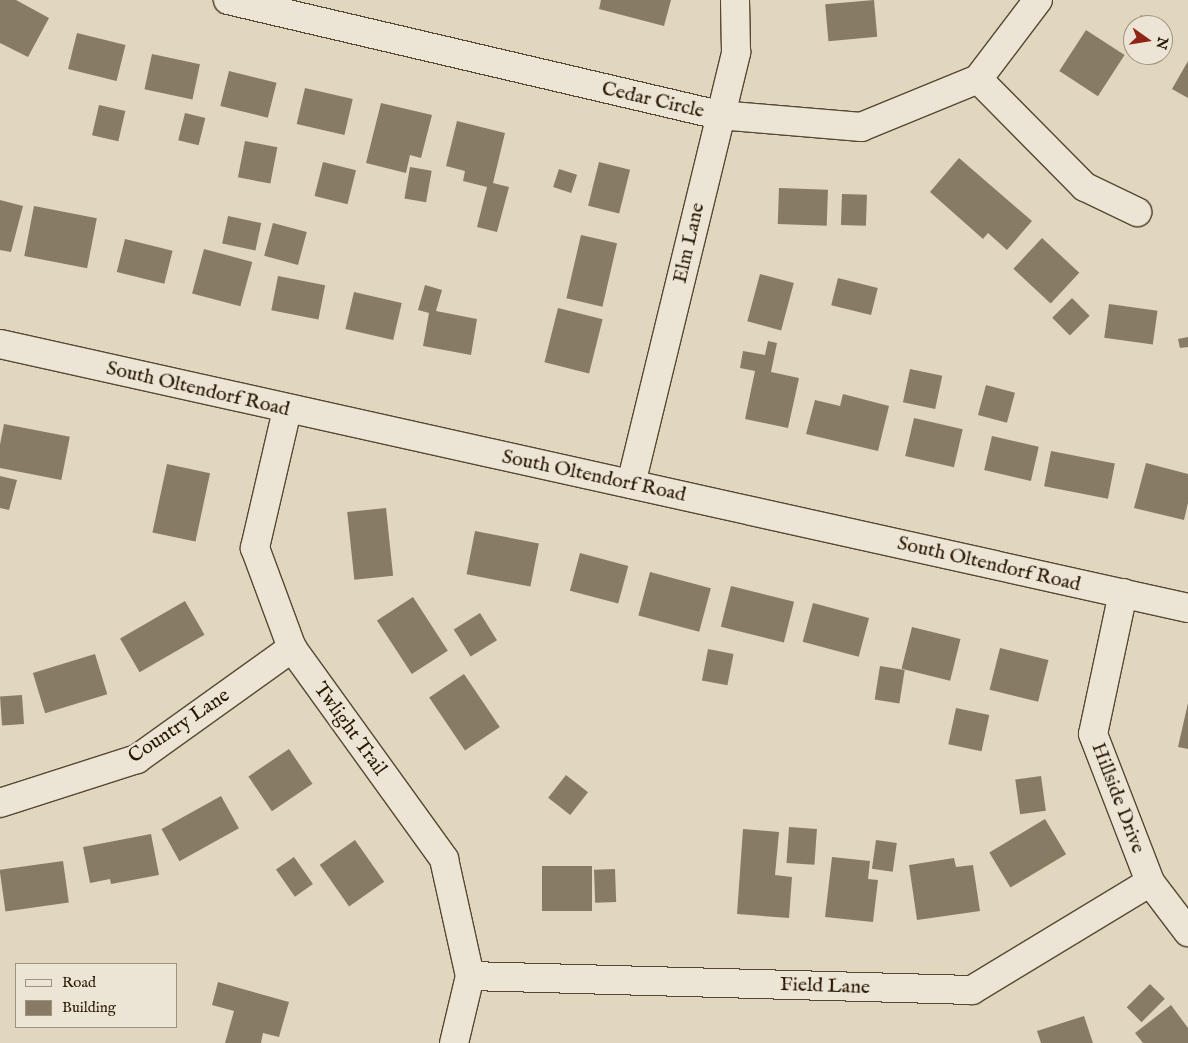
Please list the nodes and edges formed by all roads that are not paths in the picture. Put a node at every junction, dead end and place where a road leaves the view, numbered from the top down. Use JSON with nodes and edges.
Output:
{"nodes":[{"id":1,"x":735,"y":0,"type":"edge"},
{"id":2,"x":1038,"y":0,"type":"edge"},
{"id":3,"x":239,"y":1,"type":"edge"},
{"id":4,"x":978,"y":79,"type":"junction"},
{"id":5,"x":719,"y":115,"type":"junction"},
{"id":6,"x":1138,"y":212,"type":"dead end"},
{"id":7,"x":0,"y":344,"type":"edge"},
{"id":8,"x":288,"y":410,"type":"junction"},
{"id":9,"x":632,"y":484,"type":"junction"},
{"id":10,"x":1123,"y":593,"type":"junction"},
{"id":11,"x":1188,"y":608,"type":"edge"},
{"id":12,"x":292,"y":648,"type":"junction"},
{"id":13,"x":0,"y":803,"type":"edge"},
{"id":14,"x":1150,"y":882,"type":"junction"},
{"id":15,"x":1188,"y":932,"type":"edge"},
{"id":16,"x":470,"y":976,"type":"junction"},
{"id":17,"x":454,"y":1043,"type":"edge"}],
"edges":[{"from":1,"to":5,"type":"street","name":"Elm Lane"},
{"from":2,"to":4,"type":"street"},
{"from":3,"to":5,"type":"street","name":"Cedar Circle"},
{"from":4,"to":5,"type":"street","name":"Cedar Circle"},
{"from":4,"to":6,"type":"street"},
{"from":5,"to":9,"type":"street","name":"Elm Lane"},
{"from":7,"to":8,"type":"street","name":"South Oltendorf Road"},
{"from":8,"to":9,"type":"street","name":"South Oltendorf Road"},
{"from":8,"to":12,"type":"street","name":"Twlight Trail"},
{"from":9,"to":10,"type":"street","name":"South Oltendorf Road"},
{"from":10,"to":11,"type":"street","name":"South Oltendorf Road"},
{"from":10,"to":14,"type":"street","name":"Hillside Drive"},
{"from":12,"to":13,"type":"street","name":"Country Lane"},
{"from":12,"to":16,"type":"street","name":"Twlight Trail"},
{"from":14,"to":15,"type":"street","name":"Hillside Drive"},
{"from":14,"to":16,"type":"street","name":"Field Lane"},
{"from":16,"to":17,"type":"street","name":"Twlight Trail"}]}
